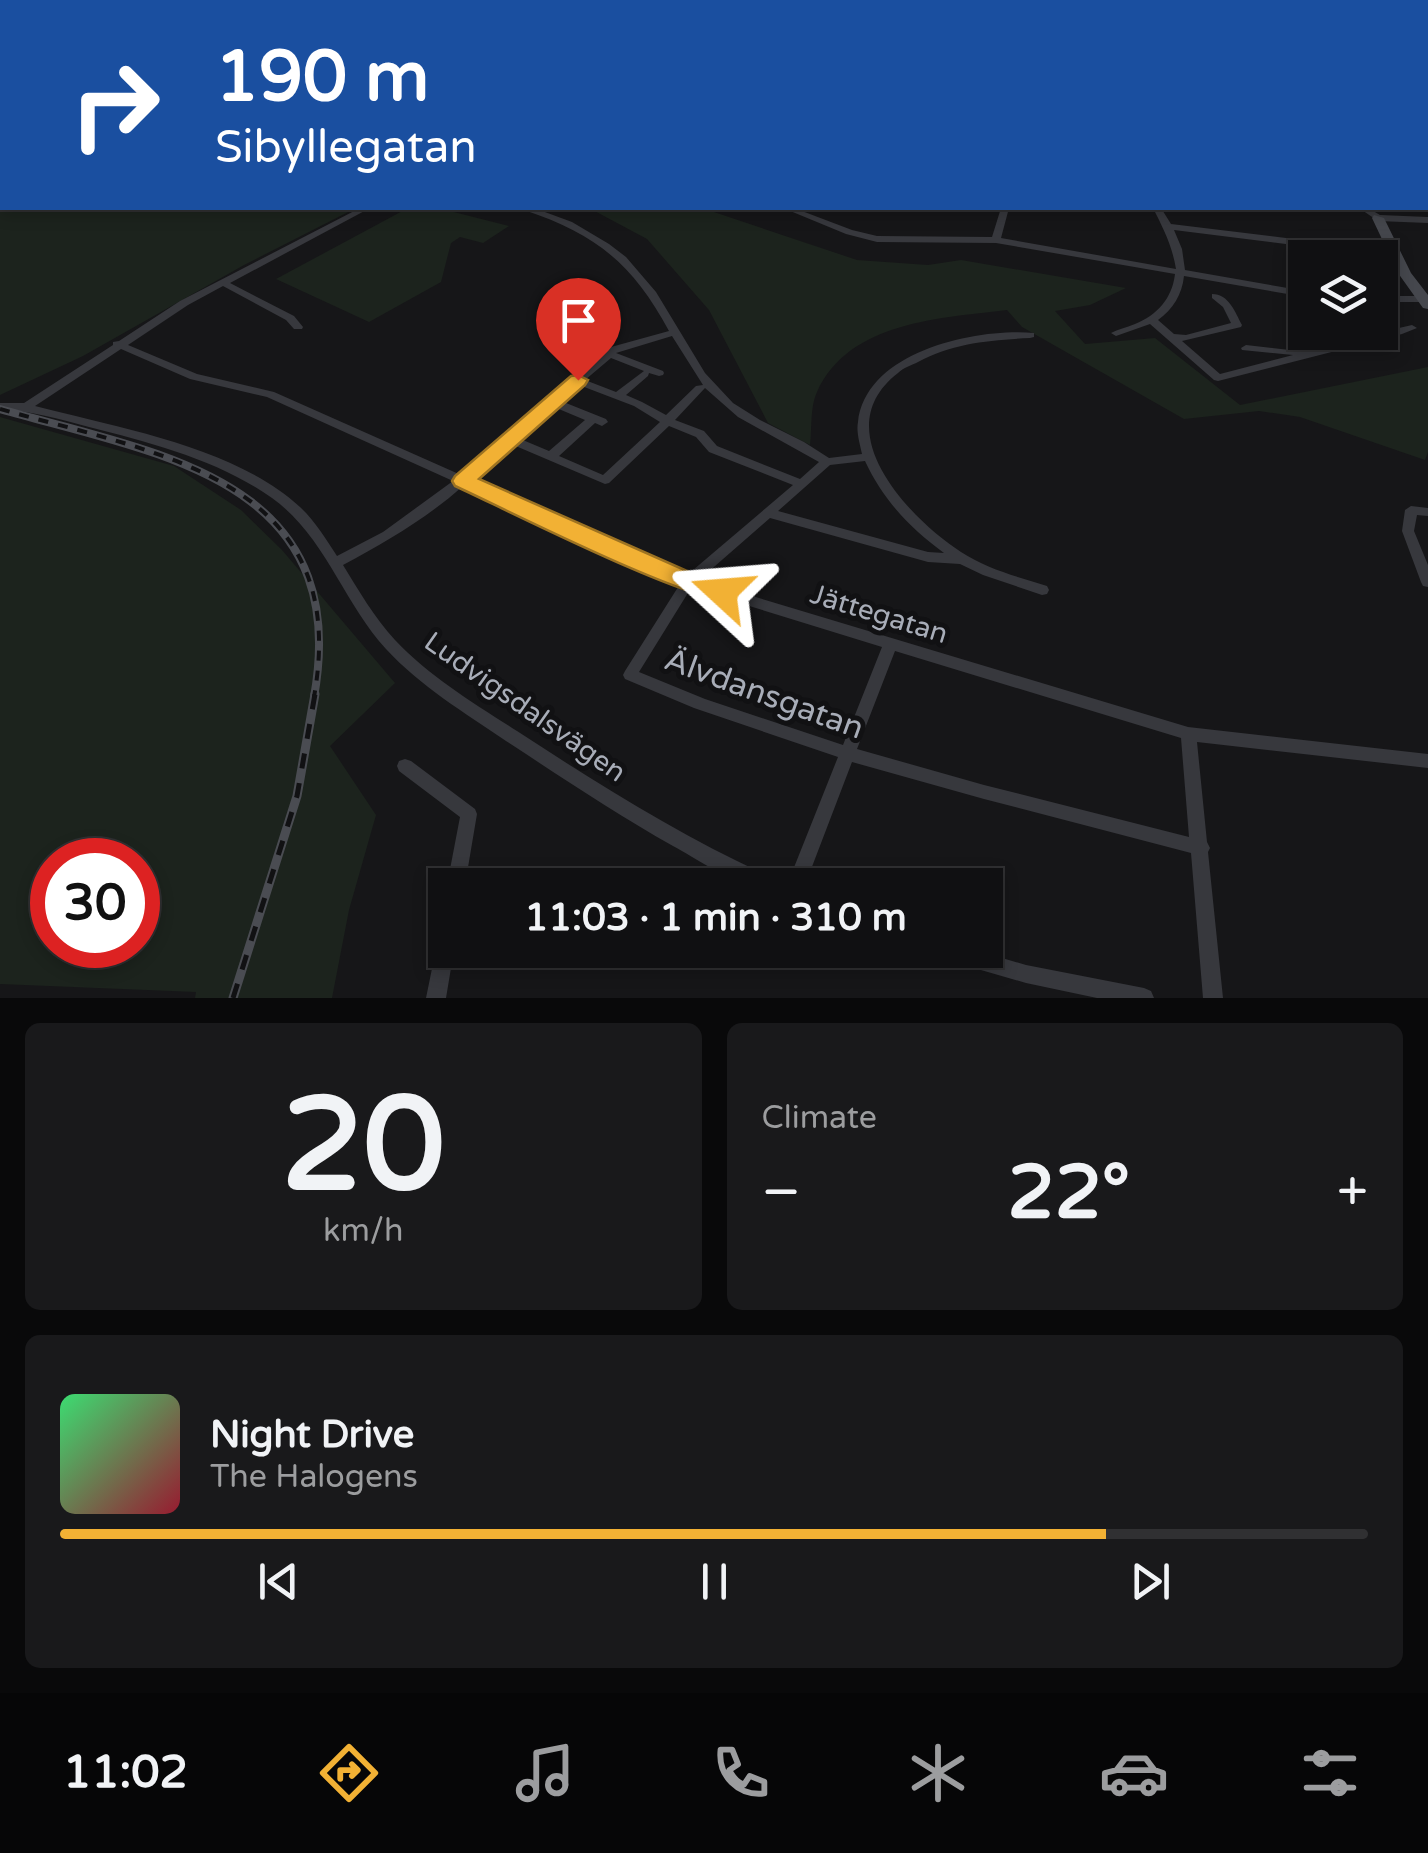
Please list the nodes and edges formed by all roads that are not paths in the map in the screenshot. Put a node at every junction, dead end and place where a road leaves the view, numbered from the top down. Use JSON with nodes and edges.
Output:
{"nodes":[{"id":1,"x":362,"y":210,"type":"edge"},
{"id":2,"x":532,"y":210,"type":"edge"},
{"id":3,"x":791,"y":210,"type":"edge"},
{"id":4,"x":1004,"y":210,"type":"edge"},
{"id":5,"x":1158,"y":210,"type":"edge"},
{"id":6,"x":1366,"y":210,"type":"edge"},
{"id":7,"x":1378,"y":218,"type":"junction"},
{"id":8,"x":1428,"y":220,"type":"edge"},
{"id":9,"x":1171,"y":227,"type":"junction"},
{"id":10,"x":996,"y":240,"type":"junction"},
{"id":11,"x":1288,"y":241,"type":"edge"},
{"id":12,"x":1179,"y":273,"type":"junction"},
{"id":13,"x":222,"y":282,"type":"junction"},
{"id":14,"x":1288,"y":291,"type":"edge"},
{"id":15,"x":1215,"y":296,"type":"dead end"},
{"id":16,"x":1398,"y":300,"type":"edge"},
{"id":17,"x":1426,"y":301,"type":"edge"},
{"id":18,"x":1154,"y":322,"type":"junction"},
{"id":19,"x":298,"y":327,"type":"dead end"},
{"id":20,"x":1412,"y":328,"type":"dead end"},
{"id":21,"x":1223,"y":330,"type":"junction"},
{"id":22,"x":675,"y":332,"type":"junction"},
{"id":23,"x":1398,"y":332,"type":"edge"},
{"id":24,"x":1116,"y":333,"type":"dead end"},
{"id":25,"x":1030,"y":334,"type":"dead end"},
{"id":26,"x":1174,"y":337,"type":"junction"},
{"id":27,"x":117,"y":344,"type":"junction"},
{"id":28,"x":1246,"y":348,"type":"junction"},
{"id":29,"x":1327,"y":350,"type":"edge"},
{"id":30,"x":609,"y":354,"type":"junction"},
{"id":31,"x":1307,"y":355,"type":"junction"},
{"id":32,"x":1268,"y":365,"type":"junction"},
{"id":33,"x":659,"y":372,"type":"dead end"},
{"id":34,"x":644,"y":374,"type":"dead end"},
{"id":35,"x":578,"y":380,"type":"junction"},
{"id":36,"x":700,"y":388,"type":"dead end"},
{"id":37,"x":618,"y":396,"type":"junction"},
{"id":38,"x":552,"y":402,"type":"junction"},
{"id":39,"x":0,"y":406,"type":"edge"},
{"id":40,"x":26,"y":407,"type":"junction"},
{"id":41,"x":667,"y":421,"type":"junction"},
{"id":42,"x":509,"y":439,"type":"junction"},
{"id":43,"x":550,"y":456,"type":"junction"},
{"id":44,"x":866,"y":457,"type":"junction"},
{"id":45,"x":827,"y":462,"type":"junction"},
{"id":46,"x":463,"y":481,"type":"junction"},
{"id":47,"x":802,"y":484,"type":"junction"},
{"id":48,"x":1428,"y":512,"type":"edge"},
{"id":49,"x":768,"y":514,"type":"junction"},
{"id":50,"x":961,"y":559,"type":"junction"},
{"id":51,"x":335,"y":563,"type":"junction"},
{"id":52,"x":688,"y":582,"type":"junction"},
{"id":53,"x":1428,"y":582,"type":"edge"},
{"id":54,"x":1042,"y":590,"type":"dead end"},
{"id":55,"x":890,"y":644,"type":"junction"},
{"id":56,"x":1188,"y":734,"type":"junction"},
{"id":57,"x":846,"y":756,"type":"junction"},
{"id":58,"x":1428,"y":761,"type":"edge"},
{"id":59,"x":405,"y":766,"type":"dead end"},
{"id":60,"x":1201,"y":848,"type":"junction"},
{"id":61,"x":459,"y":868,"type":"edge"},
{"id":62,"x":735,"y":868,"type":"edge"},
{"id":63,"x":803,"y":868,"type":"edge"},
{"id":64,"x":1003,"y":967,"type":"edge"},
{"id":65,"x":441,"y":968,"type":"edge"},
{"id":66,"x":436,"y":998,"type":"edge"},
{"id":67,"x":1144,"y":998,"type":"edge"},
{"id":68,"x":1213,"y":998,"type":"edge"}],
"edges":[{"from":1,"to":13,"type":"street"},
{"from":2,"to":22,"type":"street"},
{"from":3,"to":10,"type":"street"},
{"from":4,"to":10,"type":"street"},
{"from":5,"to":9,"type":"street"},
{"from":6,"to":7,"type":"street"},
{"from":7,"to":8,"type":"street"},
{"from":7,"to":17,"type":"street"},
{"from":9,"to":11,"type":"street"},
{"from":9,"to":12,"type":"street"},
{"from":10,"to":12,"type":"street"},
{"from":12,"to":14,"type":"street"},
{"from":12,"to":18,"type":"street"},
{"from":13,"to":19,"type":"street"},
{"from":13,"to":27,"type":"street"},
{"from":15,"to":21,"type":"street"},
{"from":16,"to":17,"type":"street"},
{"from":18,"to":24,"type":"street"},
{"from":18,"to":26,"type":"street"},
{"from":20,"to":23,"type":"street"},
{"from":21,"to":26,"type":"street"},
{"from":21,"to":28,"type":"street"},
{"from":22,"to":30,"type":"street"},
{"from":22,"to":45,"type":"street"},
{"from":25,"to":44,"type":"street"},
{"from":26,"to":32,"type":"street"},
{"from":27,"to":40,"type":"street"},
{"from":27,"to":46,"type":"street","name":"Jättegatan"},
{"from":28,"to":31,"type":"street"},
{"from":28,"to":32,"type":"street"},
{"from":29,"to":31,"type":"street"},
{"from":30,"to":33,"type":"street"},
{"from":30,"to":35,"type":"street"},
{"from":31,"to":32,"type":"street"},
{"from":34,"to":37,"type":"street"},
{"from":35,"to":37,"type":"street"},
{"from":35,"to":38,"type":"street"},
{"from":36,"to":41,"type":"street"},
{"from":37,"to":41,"type":"street"},
{"from":38,"to":42,"type":"street"},
{"from":38,"to":43,"type":"street"},
{"from":39,"to":40,"type":"street","name":"Ludvigsdalsvägen"},
{"from":40,"to":51,"type":"street","name":"Ludvigsdalsvägen"},
{"from":41,"to":43,"type":"street"},
{"from":41,"to":47,"type":"street"},
{"from":42,"to":43,"type":"street"},
{"from":42,"to":46,"type":"street"},
{"from":44,"to":45,"type":"street"},
{"from":44,"to":50,"type":"street"},
{"from":45,"to":47,"type":"street","name":"Älvdansgatan"},
{"from":46,"to":51,"type":"street"},
{"from":46,"to":52,"type":"street","name":"Jättegatan"},
{"from":47,"to":49,"type":"street","name":"Älvdansgatan"},
{"from":48,"to":53,"type":"street"},
{"from":49,"to":50,"type":"street"},
{"from":49,"to":52,"type":"street","name":"Älvdansgatan"},
{"from":50,"to":54,"type":"street"},
{"from":51,"to":62,"type":"street","name":"Ludvigsdalsvägen"},
{"from":52,"to":55,"type":"street","name":"Jättegatan"},
{"from":52,"to":57,"type":"street","name":"Älvdansgatan"},
{"from":55,"to":56,"type":"street","name":"Jättegatan"},
{"from":55,"to":57,"type":"street"},
{"from":56,"to":58,"type":"street","name":"Jättegatan"},
{"from":56,"to":60,"type":"street"},
{"from":57,"to":60,"type":"street","name":"Älvdansgatan"},
{"from":57,"to":63,"type":"street"},
{"from":59,"to":61,"type":"street"},
{"from":60,"to":68,"type":"street"},
{"from":64,"to":67,"type":"street"},
{"from":65,"to":66,"type":"street"}]}
